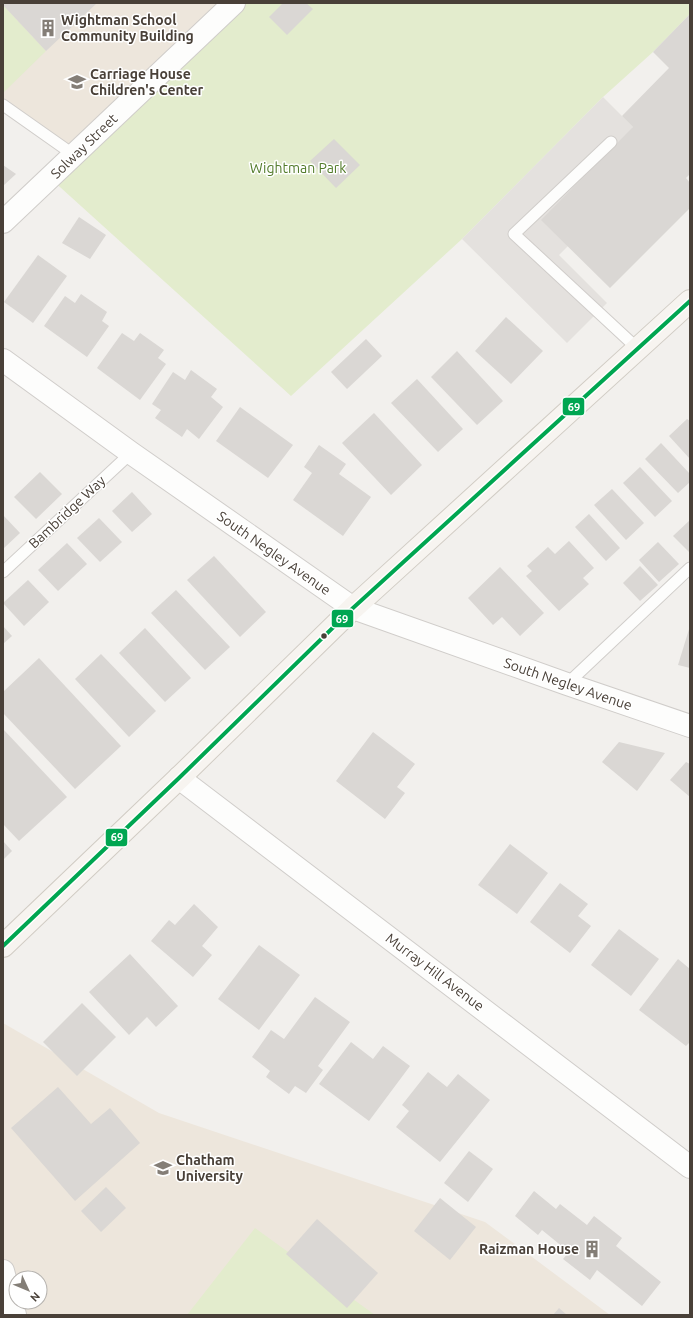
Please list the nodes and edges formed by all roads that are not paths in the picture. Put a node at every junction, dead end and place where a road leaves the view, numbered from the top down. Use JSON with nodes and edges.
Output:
{"nodes":[{"id":1,"x":234,"y":3,"type":"edge"},
{"id":2,"x":3,"y":105,"type":"edge"},
{"id":3,"x":611,"y":142,"type":"dead end"},
{"id":4,"x":74,"y":155,"type":"junction"},
{"id":5,"x":3,"y":222,"type":"edge"},
{"id":6,"x":690,"y":301,"type":"edge"},
{"id":7,"x":638,"y":348,"type":"junction"},
{"id":8,"x":3,"y":360,"type":"edge"},
{"id":9,"x":131,"y":453,"type":"junction"},
{"id":10,"x":690,"y":568,"type":"edge"},
{"id":11,"x":3,"y":572,"type":"edge"},
{"id":12,"x":353,"y":608,"type":"junction"},
{"id":13,"x":567,"y":684,"type":"junction"},
{"id":14,"x":690,"y":726,"type":"edge"},
{"id":15,"x":179,"y":778,"type":"junction"},
{"id":16,"x":3,"y":946,"type":"edge"},
{"id":17,"x":690,"y":1167,"type":"edge"},
{"id":18,"x":3,"y":1271,"type":"edge"},
{"id":19,"x":15,"y":1315,"type":"edge"}],
"edges":[{"from":1,"to":4,"type":"street","name":"Solway Street"},
{"from":2,"to":4,"type":"lane"},
{"from":3,"to":7,"type":"lane"},
{"from":4,"to":5,"type":"street","name":"Solway Street"},
{"from":6,"to":7,"type":"main road"},
{"from":7,"to":12,"type":"main road"},
{"from":8,"to":9,"type":"street","name":"South Negley Avenue"},
{"from":9,"to":11,"type":"lane","name":"Bambridge Way"},
{"from":9,"to":12,"type":"street","name":"South Negley Avenue"},
{"from":10,"to":13,"type":"lane"},
{"from":12,"to":13,"type":"street","name":"South Negley Avenue"},
{"from":12,"to":15,"type":"main road"},
{"from":13,"to":14,"type":"street","name":"South Negley Avenue"},
{"from":15,"to":16,"type":"main road"},
{"from":15,"to":17,"type":"street","name":"Murray Hill Avenue"},
{"from":18,"to":19,"type":"street"}]}
